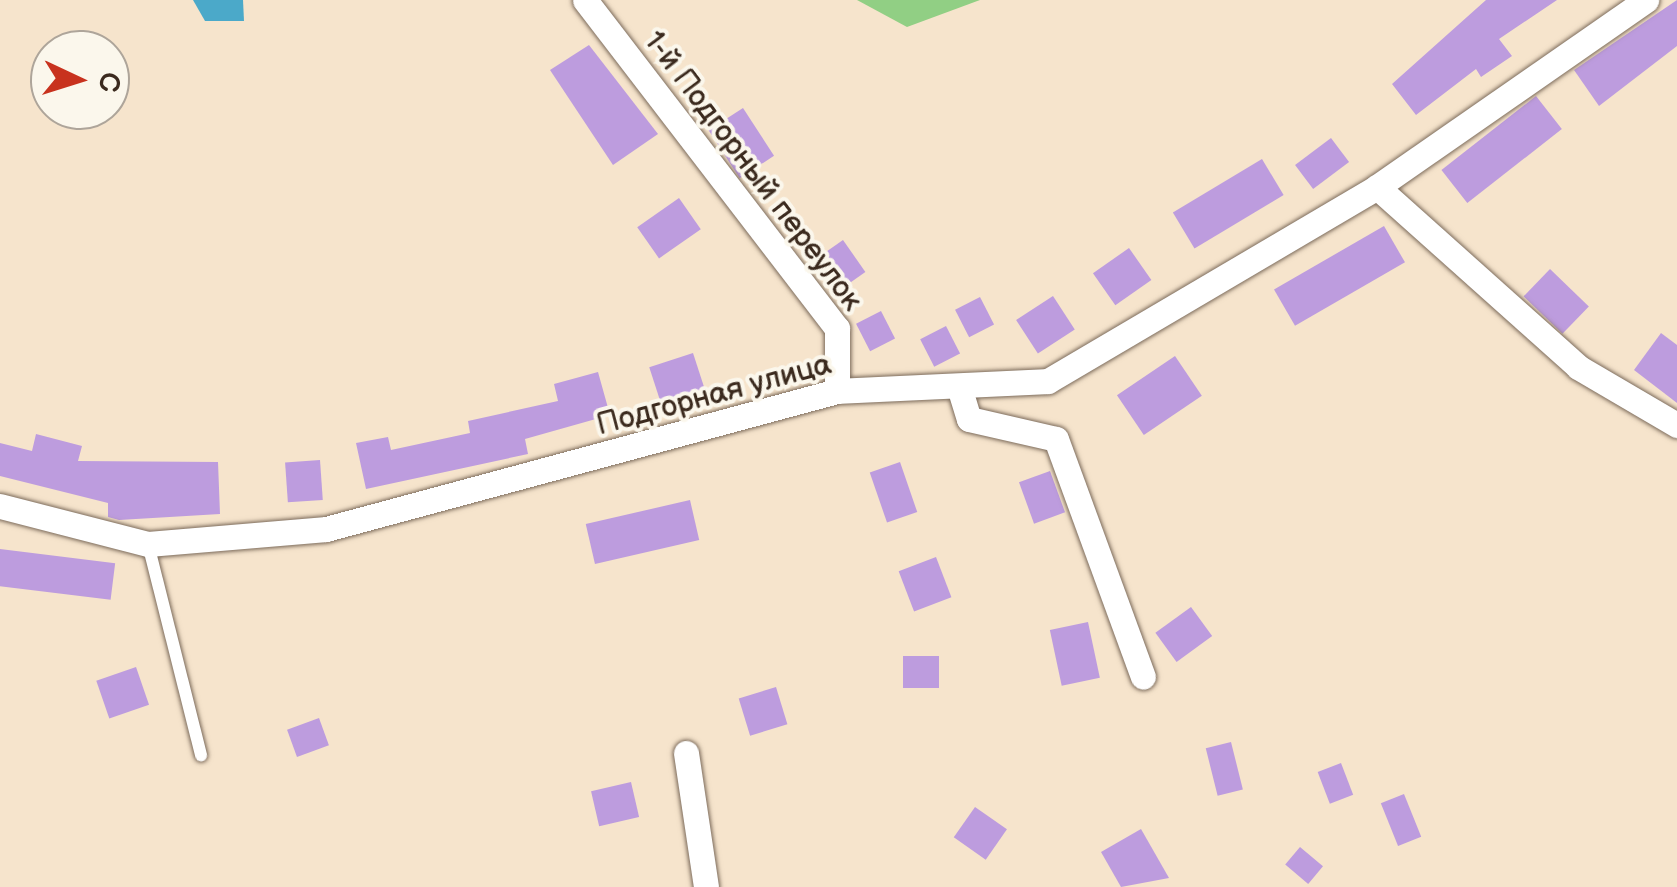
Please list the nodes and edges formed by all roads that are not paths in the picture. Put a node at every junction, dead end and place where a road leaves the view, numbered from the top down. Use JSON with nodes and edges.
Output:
{"nodes":[{"id":1,"x":585,"y":0,"type":"edge"},
{"id":2,"x":1646,"y":0,"type":"edge"},
{"id":3,"x":1376,"y":186,"type":"junction"},
{"id":4,"x":960,"y":390,"type":"junction"},
{"id":5,"x":837,"y":391,"type":"junction"},
{"id":6,"x":1677,"y":425,"type":"edge"},
{"id":7,"x":0,"y":506,"type":"edge"},
{"id":8,"x":148,"y":544,"type":"junction"},
{"id":9,"x":1143,"y":677,"type":"dead end"},
{"id":10,"x":686,"y":753,"type":"dead end"},
{"id":11,"x":201,"y":756,"type":"dead end"},
{"id":12,"x":706,"y":887,"type":"edge"}],
"edges":[{"from":1,"to":5,"type":"street","name":"1-й Подгорный переулок"},
{"from":2,"to":3,"type":"street","name":"Подгорная улица"},
{"from":3,"to":4,"type":"street","name":"Подгорная улица"},
{"from":3,"to":6,"type":"street"},
{"from":4,"to":5,"type":"street","name":"Подгорная улица"},
{"from":4,"to":9,"type":"street"},
{"from":5,"to":8,"type":"street","name":"Подгорная улица"},
{"from":7,"to":8,"type":"street","name":"Подгорная улица"},
{"from":8,"to":11,"type":"lane"},
{"from":10,"to":12,"type":"street"}]}
